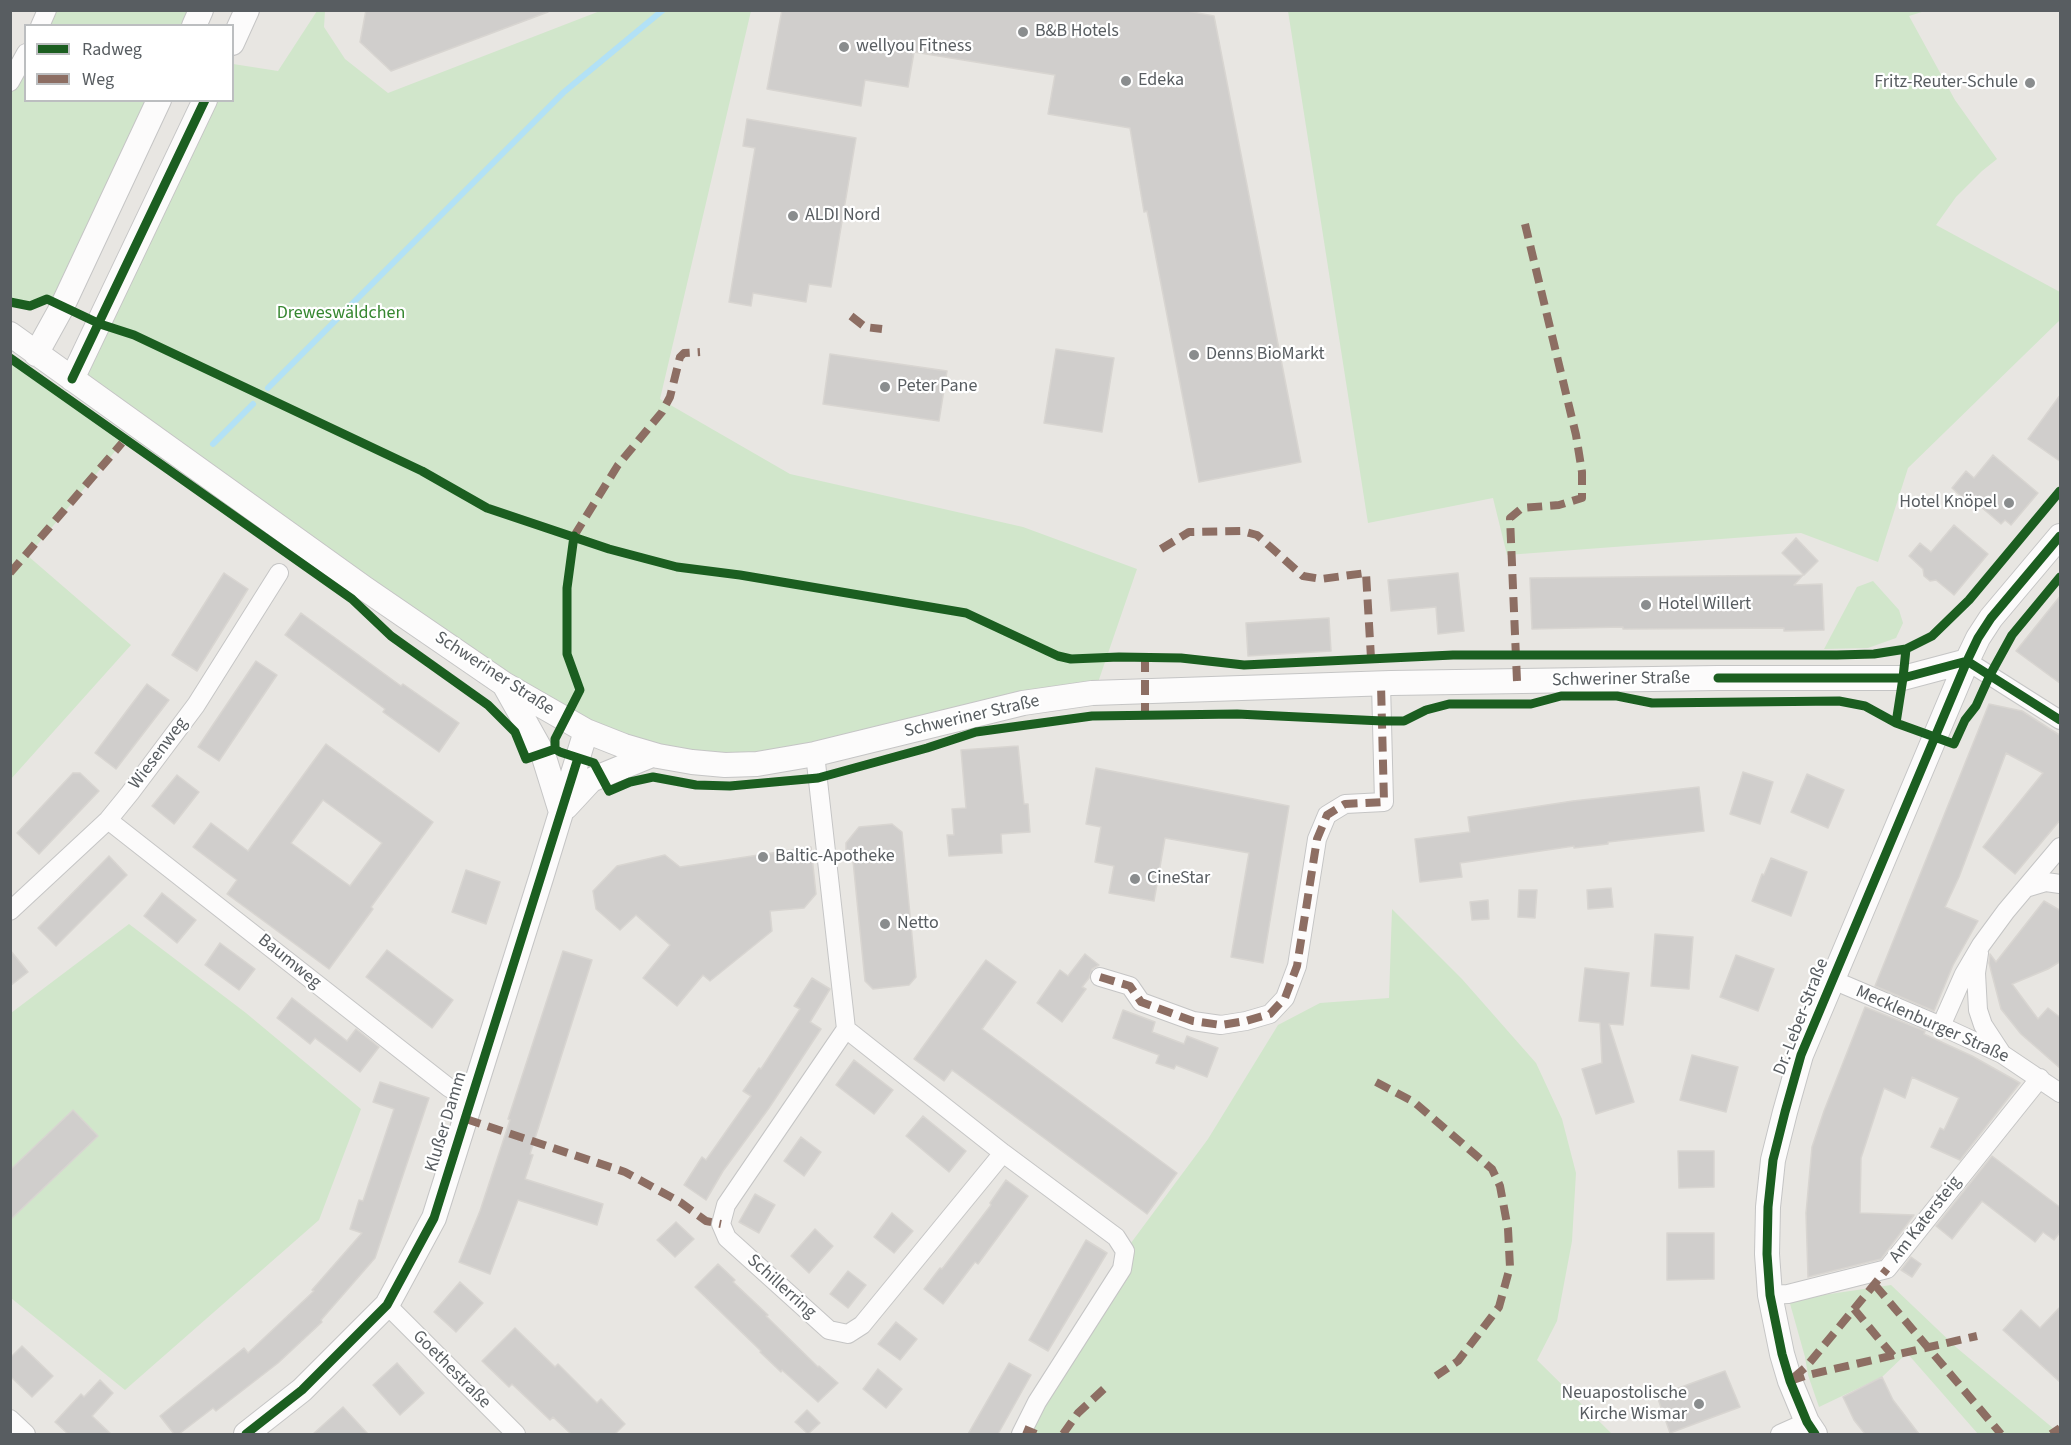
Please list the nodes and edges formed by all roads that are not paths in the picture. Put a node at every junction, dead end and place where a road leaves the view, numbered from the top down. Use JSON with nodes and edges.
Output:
{"nodes":[{"id":1,"x":47,"y":10,"type":"edge"},
{"id":2,"x":201,"y":10,"type":"edge"},
{"id":3,"x":248,"y":10,"type":"edge"},
{"id":4,"x":41,"y":24,"type":"edge"},
{"id":5,"x":195,"y":24,"type":"edge"},
{"id":6,"x":234,"y":39,"type":"edge"},
{"id":7,"x":24,"y":57,"type":"edge"},
{"id":8,"x":10,"y":82,"type":"edge"},
{"id":9,"x":158,"y":102,"type":"edge"},
{"id":10,"x":204,"y":102,"type":"edge"},
{"id":11,"x":10,"y":334,"type":"edge"},
{"id":12,"x":36,"y":354,"type":"junction"},
{"id":13,"x":72,"y":379,"type":"junction"},
{"id":14,"x":2061,"y":536,"type":"edge"},
{"id":15,"x":279,"y":573,"type":"dead end"},
{"id":16,"x":1967,"y":661,"type":"junction"},
{"id":17,"x":504,"y":684,"type":"junction"},
{"id":18,"x":1381,"y":684,"type":"junction"},
{"id":19,"x":2061,"y":720,"type":"edge"},
{"id":20,"x":586,"y":731,"type":"junction"},
{"id":21,"x":815,"y":754,"type":"junction"},
{"id":22,"x":652,"y":755,"type":"junction"},
{"id":23,"x":561,"y":812,"type":"junction"},
{"id":24,"x":108,"y":820,"type":"junction"},
{"id":25,"x":2058,"y":850,"type":"edge"},
{"id":26,"x":2061,"y":882,"type":"edge"},
{"id":27,"x":2026,"y":888,"type":"junction"},
{"id":28,"x":10,"y":911,"type":"edge"},
{"id":29,"x":1981,"y":945,"type":"junction"},
{"id":30,"x":1100,"y":977,"type":"dead end"},
{"id":31,"x":1833,"y":980,"type":"junction"},
{"id":32,"x":1941,"y":1026,"type":"junction"},
{"id":33,"x":846,"y":1029,"type":"junction"},
{"id":34,"x":2002,"y":1054,"type":"junction"},
{"id":35,"x":2040,"y":1078,"type":"junction"},
{"id":36,"x":2061,"y":1093,"type":"edge"},
{"id":37,"x":471,"y":1101,"type":"junction"},
{"id":38,"x":1003,"y":1153,"type":"junction"},
{"id":39,"x":1770,"y":1295,"type":"junction"},
{"id":40,"x":387,"y":1305,"type":"junction"},
{"id":41,"x":10,"y":1419,"type":"edge"},
{"id":42,"x":1811,"y":1428,"type":"edge"},
{"id":43,"x":26,"y":1434,"type":"edge"},
{"id":44,"x":246,"y":1434,"type":"edge"},
{"id":45,"x":516,"y":1434,"type":"edge"},
{"id":46,"x":1021,"y":1434,"type":"edge"},
{"id":47,"x":1780,"y":1434,"type":"edge"}],
"edges":[{"from":1,"to":4,"type":"street"},
{"from":2,"to":5,"type":"main road"},
{"from":3,"to":6,"type":"main road"},
{"from":7,"to":8,"type":"street"},
{"from":9,"to":12,"type":"main road"},
{"from":10,"to":13,"type":"main road"},
{"from":11,"to":12,"type":"main road","name":"Schweriner Straße"},
{"from":12,"to":13,"type":"main road","name":"Schweriner Straße"},
{"from":13,"to":17,"type":"main road","name":"Schweriner Straße"},
{"from":14,"to":16,"type":"main road","name":"Dr.-Leber-Straße"},
{"from":15,"to":24,"type":"street","name":"Wiesenweg"},
{"from":16,"to":18,"type":"main road","name":"Schweriner Straße"},
{"from":16,"to":19,"type":"street"},
{"from":16,"to":31,"type":"main road","name":"Dr.-Leber-Straße"},
{"from":17,"to":20,"type":"main road","name":"Schweriner Straße"},
{"from":17,"to":23,"type":"main road"},
{"from":18,"to":21,"type":"main road","name":"Schweriner Straße"},
{"from":18,"to":30,"type":"street"},
{"from":20,"to":22,"type":"main road","name":"Schweriner Straße"},
{"from":20,"to":23,"type":"main road","name":"Klußer Damm"},
{"from":21,"to":22,"type":"main road","name":"Schweriner Straße"},
{"from":21,"to":33,"type":"street"},
{"from":22,"to":23,"type":"main road"},
{"from":23,"to":37,"type":"main road","name":"Klußer Damm"},
{"from":24,"to":28,"type":"street","name":"Wiesenweg"},
{"from":24,"to":37,"type":"street","name":"Baumweg"},
{"from":25,"to":26,"type":"street"},
{"from":25,"to":27,"type":"street"},
{"from":26,"to":27,"type":"street"},
{"from":27,"to":29,"type":"street"},
{"from":29,"to":32,"type":"street"},
{"from":29,"to":34,"type":"street"},
{"from":31,"to":32,"type":"street","name":"Mecklenburger Straße"},
{"from":31,"to":39,"type":"main road","name":"Dr.-Leber-Straße"},
{"from":32,"to":34,"type":"street","name":"Mecklenburger Straße"},
{"from":33,"to":38,"type":"street"},
{"from":33,"to":38,"type":"street","name":"Schillerring"},
{"from":34,"to":35,"type":"street","name":"Mecklenburger Straße"},
{"from":35,"to":36,"type":"street","name":"Mecklenburger Straße"},
{"from":35,"to":39,"type":"street","name":"Am Katersteig"},
{"from":37,"to":40,"type":"main road","name":"Klußer Damm"},
{"from":38,"to":46,"type":"street"},
{"from":39,"to":42,"type":"main road","name":"Dr.-Leber-Straße"},
{"from":40,"to":44,"type":"main road","name":"Klußer Damm"},
{"from":40,"to":45,"type":"street","name":"Goethestraße"},
{"from":41,"to":43,"type":"street"},
{"from":42,"to":47,"type":"street"}]}
